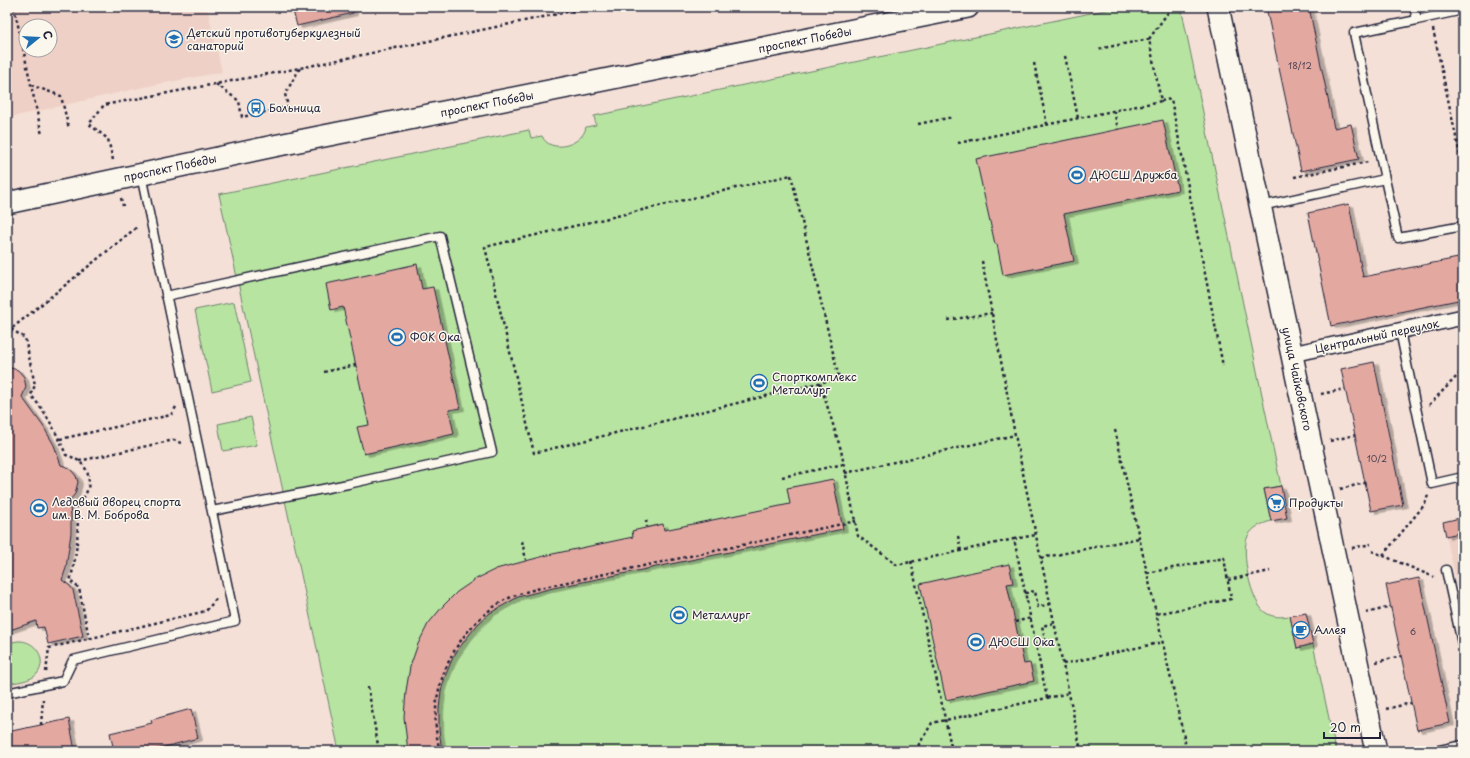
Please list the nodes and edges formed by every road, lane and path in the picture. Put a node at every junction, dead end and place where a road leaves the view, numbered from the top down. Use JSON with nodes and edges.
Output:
{"nodes":[{"id":1,"x":14,"y":7,"type":"edge"},
{"id":2,"x":591,"y":7,"type":"edge"},
{"id":3,"x":968,"y":7,"type":"edge"},
{"id":4,"x":1172,"y":7,"type":"edge"},
{"id":5,"x":1218,"y":7,"type":"edge"},
{"id":6,"x":1414,"y":7,"type":"edge"},
{"id":7,"x":1463,"y":10,"type":"edge"},
{"id":8,"x":1431,"y":17,"type":"junction"},
{"id":9,"x":1417,"y":20,"type":"junction"},
{"id":10,"x":1149,"y":39,"type":"junction"},
{"id":11,"x":1098,"y":49,"type":"dead end"},
{"id":12,"x":1065,"y":56,"type":"dead end"},
{"id":13,"x":1034,"y":63,"type":"dead end"},
{"id":14,"x":300,"y":68,"type":"junction"},
{"id":15,"x":216,"y":84,"type":"junction"},
{"id":16,"x":31,"y":85,"type":"junction"},
{"id":17,"x":1161,"y":101,"type":"junction"},
{"id":18,"x":1114,"y":111,"type":"junction"},
{"id":19,"x":953,"y":117,"type":"dead end"},
{"id":20,"x":1078,"y":118,"type":"junction"},
{"id":21,"x":89,"y":124,"type":"dead end"},
{"id":22,"x":918,"y":124,"type":"dead end"},
{"id":23,"x":1047,"y":124,"type":"junction"},
{"id":24,"x":69,"y":129,"type":"dead end"},
{"id":25,"x":1118,"y":129,"type":"dead end"},
{"id":26,"x":42,"y":135,"type":"dead end"},
{"id":27,"x":958,"y":142,"type":"dead end"},
{"id":28,"x":1381,"y":159,"type":"junction"},
{"id":29,"x":1463,"y":161,"type":"edge"},
{"id":30,"x":141,"y":175,"type":"junction"},
{"id":31,"x":1294,"y":177,"type":"dead end"},
{"id":32,"x":1385,"y":179,"type":"junction"},
{"id":33,"x":7,"y":203,"type":"edge"},
{"id":34,"x":1260,"y":206,"type":"junction"},
{"id":35,"x":135,"y":220,"type":"dead end"},
{"id":36,"x":1463,"y":226,"type":"edge"},
{"id":37,"x":137,"y":227,"type":"junction"},
{"id":38,"x":138,"y":235,"type":"dead end"},
{"id":39,"x":982,"y":262,"type":"dead end"},
{"id":40,"x":166,"y":296,"type":"junction"},
{"id":41,"x":992,"y":313,"type":"junction"},
{"id":42,"x":1463,"y":317,"type":"edge"},
{"id":43,"x":948,"y":320,"type":"dead end"},
{"id":44,"x":7,"y":328,"type":"edge"},
{"id":45,"x":11,"y":329,"type":"junction"},
{"id":46,"x":1400,"y":331,"type":"junction"},
{"id":47,"x":1292,"y":354,"type":"junction"},
{"id":48,"x":356,"y":365,"type":"dead end"},
{"id":49,"x":1223,"y":366,"type":"dead end"},
{"id":50,"x":1463,"y":370,"type":"edge"},
{"id":51,"x":324,"y":372,"type":"dead end"},
{"id":52,"x":820,"y":383,"type":"junction"},
{"id":53,"x":1346,"y":389,"type":"dead end"},
{"id":54,"x":1301,"y":398,"type":"junction"},
{"id":55,"x":177,"y":406,"type":"dead end"},
{"id":56,"x":1418,"y":416,"type":"junction"},
{"id":57,"x":1115,"y":430,"type":"dead end"},
{"id":58,"x":1015,"y":435,"type":"junction"},
{"id":59,"x":1355,"y":436,"type":"dead end"},
{"id":60,"x":60,"y":439,"type":"junction"},
{"id":61,"x":185,"y":445,"type":"dead end"},
{"id":62,"x":1311,"y":445,"type":"junction"},
{"id":63,"x":79,"y":461,"type":"junction"},
{"id":64,"x":844,"y":464,"type":"junction"},
{"id":65,"x":845,"y":473,"type":"junction"},
{"id":66,"x":782,"y":477,"type":"dead end"},
{"id":67,"x":1463,"y":477,"type":"edge"},
{"id":68,"x":1432,"y":484,"type":"junction"},
{"id":69,"x":212,"y":511,"type":"junction"},
{"id":70,"x":646,"y":520,"type":"dead end"},
{"id":71,"x":856,"y":521,"type":"junction"},
{"id":72,"x":647,"y":527,"type":"dead end"},
{"id":73,"x":1036,"y":535,"type":"junction"},
{"id":74,"x":958,"y":536,"type":"dead end"},
{"id":75,"x":1139,"y":538,"type":"junction"},
{"id":76,"x":1014,"y":539,"type":"junction"},
{"id":77,"x":522,"y":541,"type":"dead end"},
{"id":78,"x":1372,"y":550,"type":"dead end"},
{"id":79,"x":961,"y":551,"type":"junction"},
{"id":80,"x":1383,"y":555,"type":"junction"},
{"id":81,"x":1041,"y":558,"type":"junction"},
{"id":82,"x":526,"y":560,"type":"dead end"},
{"id":83,"x":911,"y":562,"type":"junction"},
{"id":84,"x":1446,"y":570,"type":"dead end"},
{"id":85,"x":1270,"y":571,"type":"dead end"},
{"id":86,"x":1147,"y":573,"type":"junction"},
{"id":87,"x":1228,"y":580,"type":"junction"},
{"id":88,"x":1449,"y":583,"type":"junction"},
{"id":89,"x":214,"y":592,"type":"dead end"},
{"id":90,"x":1025,"y":593,"type":"junction"},
{"id":91,"x":1050,"y":604,"type":"junction"},
{"id":92,"x":1391,"y":607,"type":"dead end"},
{"id":93,"x":1156,"y":614,"type":"junction"},
{"id":94,"x":1347,"y":617,"type":"junction"},
{"id":95,"x":1031,"y":618,"type":"junction"},
{"id":96,"x":1015,"y":622,"type":"dead end"},
{"id":97,"x":1054,"y":623,"type":"junction"},
{"id":98,"x":89,"y":638,"type":"junction"},
{"id":99,"x":1163,"y":642,"type":"junction"},
{"id":100,"x":1036,"y":645,"type":"junction"},
{"id":101,"x":1463,"y":648,"type":"edge"},
{"id":102,"x":1401,"y":656,"type":"dead end"},
{"id":103,"x":1063,"y":664,"type":"junction"},
{"id":104,"x":1358,"y":666,"type":"junction"},
{"id":105,"x":44,"y":685,"type":"junction"},
{"id":106,"x":368,"y":686,"type":"dead end"},
{"id":107,"x":7,"y":693,"type":"edge"},
{"id":108,"x":1069,"y":693,"type":"junction"},
{"id":109,"x":1047,"y":698,"type":"junction"},
{"id":110,"x":1411,"y":703,"type":"dead end"},
{"id":111,"x":1368,"y":713,"type":"junction"},
{"id":112,"x":945,"y":720,"type":"junction"},
{"id":113,"x":40,"y":725,"type":"dead end"},
{"id":114,"x":1463,"y":745,"type":"edge"},
{"id":115,"x":379,"y":751,"type":"edge"},
{"id":116,"x":440,"y":751,"type":"edge"},
{"id":117,"x":915,"y":751,"type":"edge"},
{"id":118,"x":952,"y":751,"type":"edge"},
{"id":119,"x":1081,"y":751,"type":"edge"},
{"id":120,"x":1187,"y":751,"type":"edge"},
{"id":121,"x":1376,"y":751,"type":"edge"},
{"id":122,"x":1435,"y":751,"type":"edge"}],
"edges":[{"from":1,"to":16,"type":"path"},
{"from":2,"to":14,"type":"path"},
{"from":3,"to":30,"type":"main road","name":"проспект Победы"},
{"from":4,"to":10,"type":"path"},
{"from":5,"to":34,"type":"main road","name":"улица Чайковского"},
{"from":6,"to":9,"type":"lane"},
{"from":7,"to":8,"type":"lane"},
{"from":8,"to":9,"type":"lane"},
{"from":8,"to":29,"type":"path"},
{"from":9,"to":28,"type":"lane"},
{"from":10,"to":11,"type":"path"},
{"from":10,"to":17,"type":"path"},
{"from":12,"to":20,"type":"path"},
{"from":13,"to":23,"type":"path"},
{"from":14,"to":15,"type":"path"},
{"from":14,"to":15,"type":"path"},
{"from":15,"to":21,"type":"path"},
{"from":16,"to":24,"type":"path"},
{"from":16,"to":26,"type":"path"},
{"from":17,"to":18,"type":"path"},
{"from":17,"to":49,"type":"path"},
{"from":18,"to":20,"type":"path"},
{"from":18,"to":25,"type":"path"},
{"from":19,"to":22,"type":"path"},
{"from":20,"to":23,"type":"path"},
{"from":23,"to":27,"type":"path"},
{"from":28,"to":31,"type":"path"},
{"from":28,"to":32,"type":"lane"},
{"from":30,"to":33,"type":"main road","name":"проспект Победы"},
{"from":30,"to":40,"type":"lane"},
{"from":32,"to":34,"type":"lane"},
{"from":32,"to":36,"type":"lane"},
{"from":34,"to":47,"type":"main road","name":"улица Чайковского"},
{"from":35,"to":37,"type":"path"},
{"from":37,"to":38,"type":"path"},
{"from":37,"to":45,"type":"path"},
{"from":39,"to":41,"type":"path"},
{"from":40,"to":69,"type":"lane"},
{"from":40,"to":69,"type":"lane"},
{"from":41,"to":43,"type":"path"},
{"from":41,"to":58,"type":"path"},
{"from":42,"to":46,"type":"street","name":"Центральный переулок"},
{"from":44,"to":45,"type":"path"},
{"from":45,"to":60,"type":"path"},
{"from":46,"to":47,"type":"street","name":"Центральный переулок"},
{"from":46,"to":56,"type":"lane"},
{"from":47,"to":54,"type":"main road","name":"улица Чайковского"},
{"from":48,"to":51,"type":"path"},
{"from":50,"to":56,"type":"path"},
{"from":52,"to":52,"type":"path"},
{"from":52,"to":64,"type":"path"},
{"from":53,"to":54,"type":"path"},
{"from":54,"to":62,"type":"main road","name":"улица Чайковского"},
{"from":55,"to":60,"type":"path"},
{"from":56,"to":68,"type":"lane"},
{"from":57,"to":75,"type":"path"},
{"from":58,"to":65,"type":"path"},
{"from":58,"to":73,"type":"path"},
{"from":59,"to":62,"type":"path"},
{"from":60,"to":63,"type":"path"},
{"from":61,"to":63,"type":"path"},
{"from":62,"to":94,"type":"main road","name":"улица Чайковского"},
{"from":63,"to":98,"type":"path"},
{"from":64,"to":65,"type":"path"},
{"from":64,"to":66,"type":"path"},
{"from":65,"to":71,"type":"path"},
{"from":67,"to":68,"type":"lane"},
{"from":68,"to":80,"type":"path"},
{"from":69,"to":105,"type":"lane"},
{"from":70,"to":72,"type":"path"},
{"from":71,"to":83,"type":"path"},
{"from":71,"to":116,"type":"path"},
{"from":73,"to":76,"type":"path"},
{"from":73,"to":81,"type":"path"},
{"from":74,"to":79,"type":"path"},
{"from":75,"to":81,"type":"path"},
{"from":75,"to":86,"type":"path"},
{"from":76,"to":79,"type":"path"},
{"from":76,"to":90,"type":"path"},
{"from":77,"to":82,"type":"path"},
{"from":78,"to":80,"type":"path"},
{"from":79,"to":83,"type":"path"},
{"from":80,"to":88,"type":"path"},
{"from":81,"to":91,"type":"path"},
{"from":83,"to":112,"type":"path"},
{"from":84,"to":88,"type":"lane"},
{"from":85,"to":87,"type":"path"},
{"from":86,"to":87,"type":"path"},
{"from":86,"to":93,"type":"path"},
{"from":87,"to":93,"type":"path"},
{"from":88,"to":101,"type":"lane"},
{"from":89,"to":98,"type":"path"},
{"from":90,"to":91,"type":"path"},
{"from":90,"to":95,"type":"path"},
{"from":91,"to":97,"type":"path"},
{"from":92,"to":94,"type":"path"},
{"from":93,"to":99,"type":"path"},
{"from":94,"to":104,"type":"main road","name":"улица Чайковского"},
{"from":95,"to":96,"type":"path"},
{"from":95,"to":100,"type":"path"},
{"from":97,"to":100,"type":"path"},
{"from":97,"to":103,"type":"path"},
{"from":98,"to":105,"type":"path"},
{"from":99,"to":103,"type":"path"},
{"from":99,"to":120,"type":"path"},
{"from":100,"to":109,"type":"path"},
{"from":102,"to":104,"type":"path"},
{"from":103,"to":108,"type":"path"},
{"from":104,"to":111,"type":"main road","name":"улица Чайковского"},
{"from":105,"to":107,"type":"lane"},
{"from":105,"to":113,"type":"path"},
{"from":106,"to":115,"type":"path"},
{"from":108,"to":109,"type":"path"},
{"from":108,"to":119,"type":"path"},
{"from":109,"to":112,"type":"path"},
{"from":110,"to":111,"type":"path"},
{"from":111,"to":121,"type":"main road","name":"улица Чайковского"},
{"from":112,"to":117,"type":"path"},
{"from":112,"to":118,"type":"path"},
{"from":114,"to":122,"type":"lane"}]}
